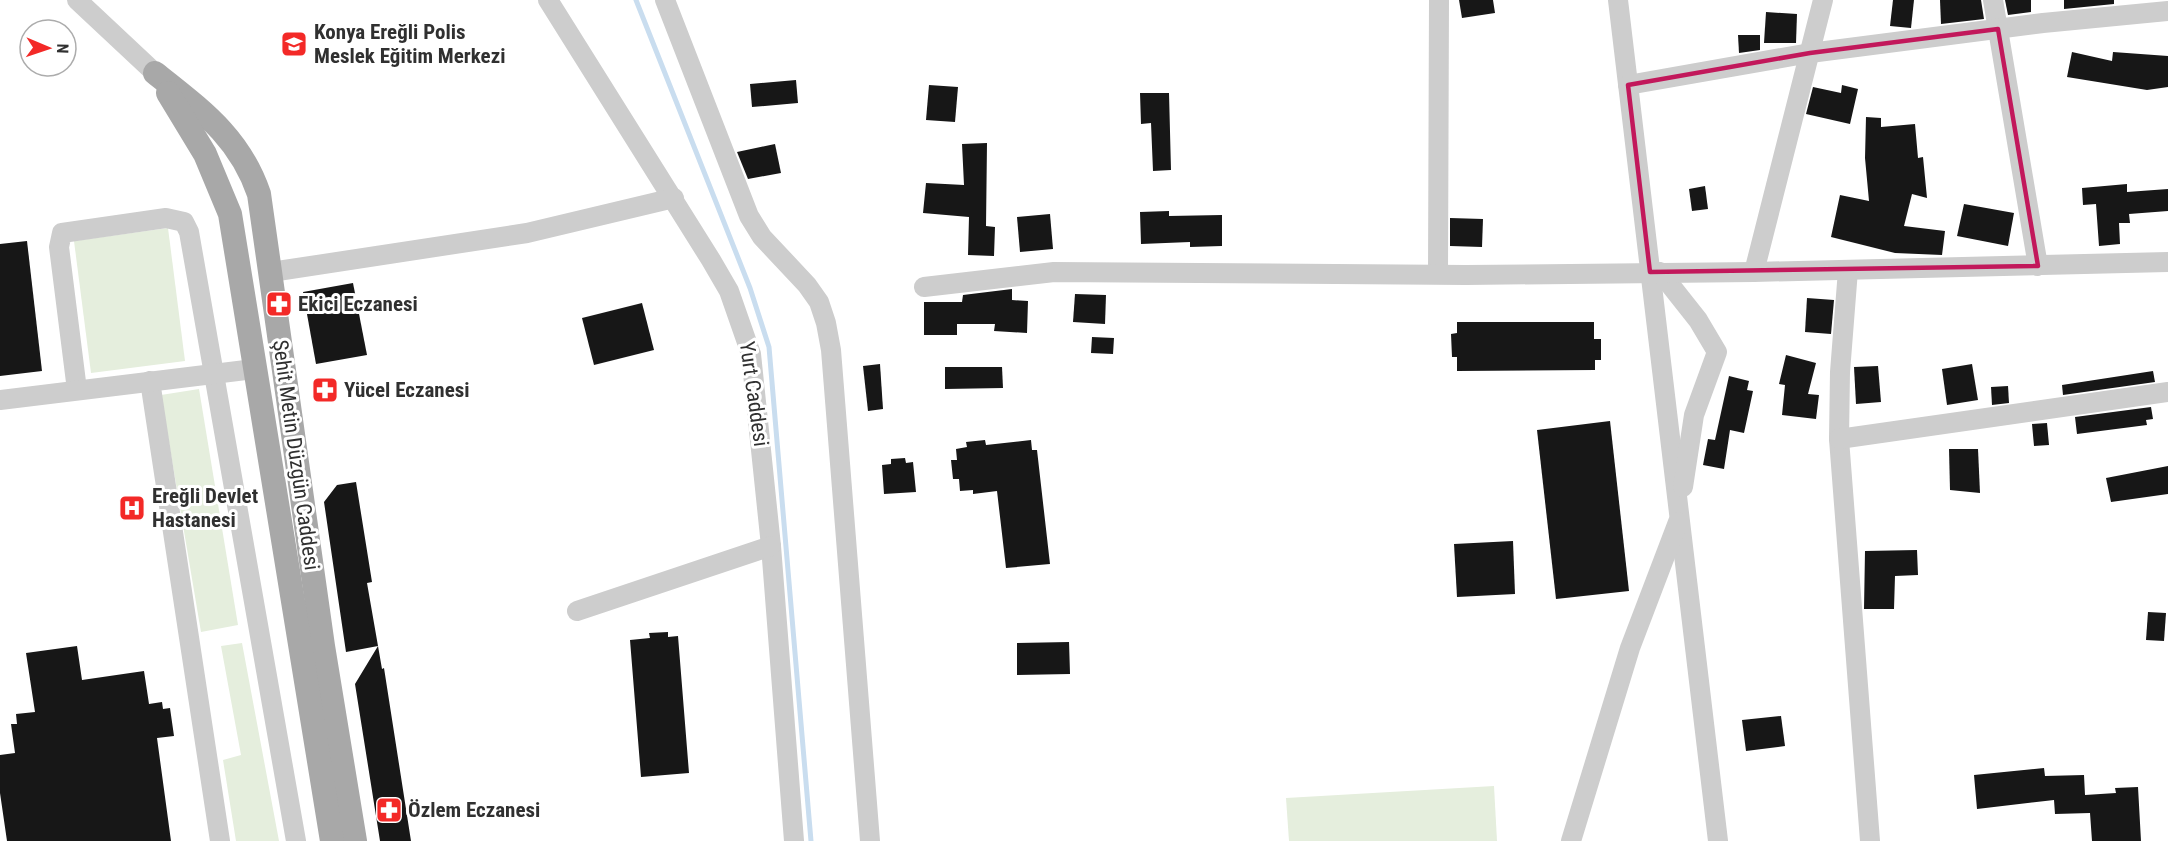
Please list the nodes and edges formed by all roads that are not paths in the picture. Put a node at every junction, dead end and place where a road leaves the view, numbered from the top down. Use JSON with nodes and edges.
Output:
{"nodes":[{"id":1,"x":77,"y":0,"type":"edge"},
{"id":2,"x":548,"y":0,"type":"edge"},
{"id":3,"x":665,"y":0,"type":"edge"},
{"id":4,"x":1440,"y":0,"type":"edge"},
{"id":5,"x":1618,"y":0,"type":"edge"},
{"id":6,"x":1823,"y":0,"type":"edge"},
{"id":7,"x":1993,"y":0,"type":"edge"},
{"id":8,"x":2168,"y":11,"type":"edge"},
{"id":9,"x":1998,"y":29,"type":"junction"},
{"id":10,"x":1810,"y":53,"type":"junction"},
{"id":11,"x":155,"y":73,"type":"junction"},
{"id":12,"x":1628,"y":85,"type":"junction"},
{"id":13,"x":674,"y":198,"type":"junction"},
{"id":14,"x":2168,"y":262,"type":"edge"},
{"id":15,"x":2038,"y":266,"type":"junction"},
{"id":16,"x":1848,"y":270,"type":"junction"},
{"id":17,"x":271,"y":272,"type":"junction"},
{"id":18,"x":1655,"y":272,"type":"junction"},
{"id":19,"x":1754,"y":272,"type":"junction"},
{"id":20,"x":1438,"y":274,"type":"junction"},
{"id":21,"x":924,"y":287,"type":"dead end"},
{"id":22,"x":254,"y":369,"type":"junction"},
{"id":23,"x":214,"y":374,"type":"junction"},
{"id":24,"x":150,"y":381,"type":"junction"},
{"id":25,"x":77,"y":390,"type":"junction"},
{"id":26,"x":2168,"y":392,"type":"edge"},
{"id":27,"x":0,"y":399,"type":"edge"},
{"id":28,"x":1839,"y":439,"type":"junction"},
{"id":29,"x":1679,"y":513,"type":"junction"},
{"id":30,"x":771,"y":546,"type":"junction"},
{"id":31,"x":577,"y":612,"type":"dead end"},
{"id":32,"x":220,"y":841,"type":"edge"},
{"id":33,"x":296,"y":841,"type":"edge"},
{"id":34,"x":332,"y":841,"type":"edge"},
{"id":35,"x":355,"y":841,"type":"edge"},
{"id":36,"x":794,"y":841,"type":"edge"},
{"id":37,"x":870,"y":841,"type":"edge"},
{"id":38,"x":1571,"y":841,"type":"edge"},
{"id":39,"x":1718,"y":841,"type":"edge"},
{"id":40,"x":1870,"y":841,"type":"edge"}],
"edges":[{"from":1,"to":11,"type":"street","name":"Şehit Metin Düzgün Caddesi"},
{"from":2,"to":13,"type":"street","name":"Yurt Caddesi"},
{"from":3,"to":37,"type":"street"},
{"from":4,"to":20,"type":"street"},
{"from":5,"to":12,"type":"street"},
{"from":6,"to":10,"type":"street"},
{"from":7,"to":9,"type":"street"},
{"from":8,"to":9,"type":"street"},
{"from":9,"to":10,"type":"street"},
{"from":9,"to":15,"type":"street"},
{"from":10,"to":12,"type":"street"},
{"from":10,"to":19,"type":"street"},
{"from":11,"to":17,"type":"main road","name":"Şehit Metin Düzgün Caddesi"},
{"from":11,"to":22,"type":"main road","name":"Şehit Metin Düzgün Caddesi"},
{"from":12,"to":18,"type":"street"},
{"from":13,"to":17,"type":"street"},
{"from":13,"to":30,"type":"street","name":"Yurt Caddesi"},
{"from":14,"to":15,"type":"street"},
{"from":15,"to":16,"type":"street"},
{"from":16,"to":19,"type":"street"},
{"from":16,"to":28,"type":"street"},
{"from":17,"to":35,"type":"main road","name":"Şehit Metin Düzgün Caddesi"},
{"from":18,"to":19,"type":"street"},
{"from":18,"to":20,"type":"street"},
{"from":18,"to":29,"type":"street"},
{"from":18,"to":29,"type":"street"},
{"from":20,"to":21,"type":"street"},
{"from":22,"to":23,"type":"street"},
{"from":22,"to":34,"type":"main road","name":"Şehit Metin Düzgün Caddesi"},
{"from":23,"to":24,"type":"street"},
{"from":23,"to":25,"type":"street"},
{"from":23,"to":33,"type":"street"},
{"from":24,"to":25,"type":"street"},
{"from":24,"to":32,"type":"street"},
{"from":25,"to":27,"type":"street"},
{"from":26,"to":28,"type":"street"},
{"from":28,"to":40,"type":"street"},
{"from":29,"to":38,"type":"street"},
{"from":29,"to":39,"type":"street"},
{"from":30,"to":31,"type":"street"},
{"from":30,"to":36,"type":"street","name":"Yurt Caddesi"}]}
